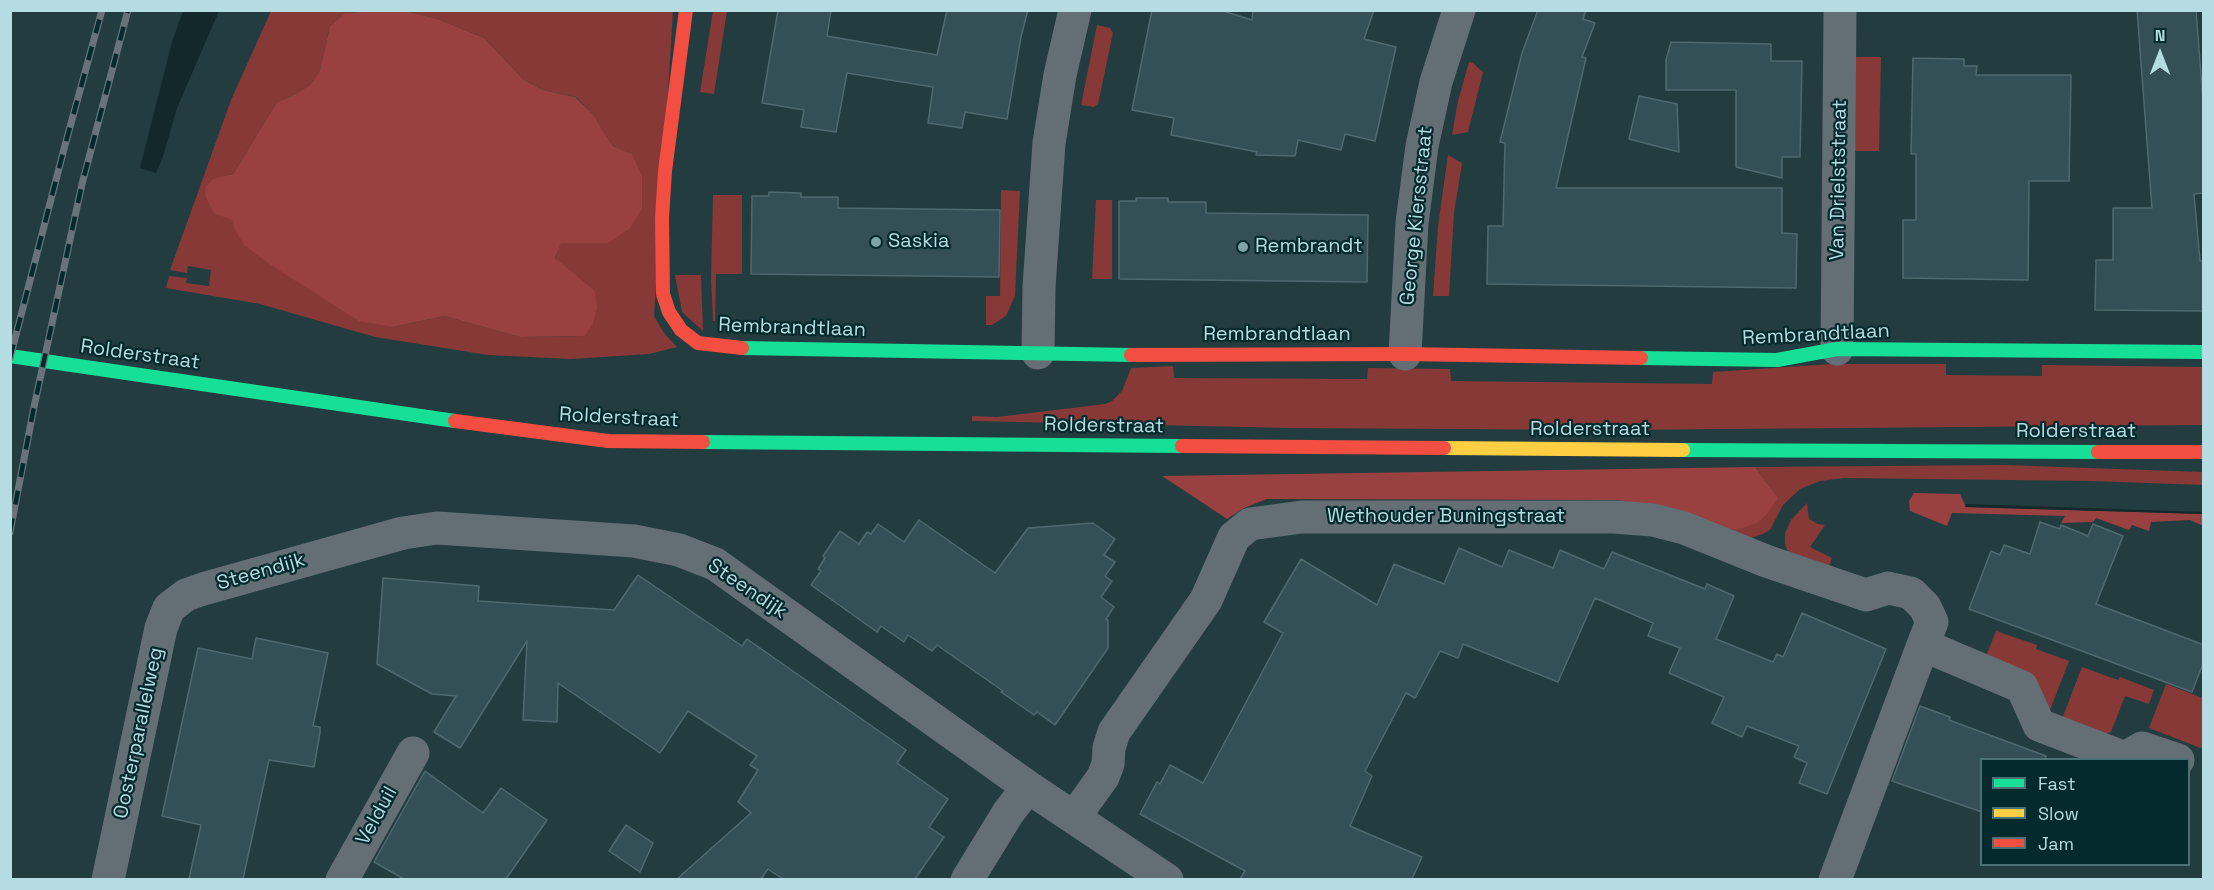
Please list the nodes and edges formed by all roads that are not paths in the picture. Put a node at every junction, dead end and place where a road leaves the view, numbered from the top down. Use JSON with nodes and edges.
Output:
{"nodes":[{"id":1,"x":686,"y":10,"type":"edge"},
{"id":2,"x":1075,"y":10,"type":"edge"},
{"id":3,"x":1459,"y":10,"type":"edge"},
{"id":4,"x":1840,"y":10,"type":"edge"},
{"id":5,"x":1837,"y":349,"type":"junction"},
{"id":6,"x":2204,"y":352,"type":"edge"},
{"id":7,"x":1038,"y":353,"type":"junction"},
{"id":8,"x":1405,"y":354,"type":"junction"},
{"id":9,"x":10,"y":356,"type":"edge"},
{"id":10,"x":2204,"y":452,"type":"edge"},
{"id":11,"x":186,"y":595,"type":"joint"},
{"id":12,"x":1923,"y":645,"type":"junction"},
{"id":13,"x":413,"y":753,"type":"dead end"},
{"id":14,"x":2125,"y":758,"type":"edge"},
{"id":15,"x":2125,"y":758,"type":"edge"},
{"id":16,"x":2175,"y":758,"type":"edge"},
{"id":17,"x":1028,"y":787,"type":"junction"},
{"id":18,"x":1075,"y":816,"type":"junction"},
{"id":19,"x":108,"y":879,"type":"edge"},
{"id":20,"x":342,"y":879,"type":"edge"},
{"id":21,"x":967,"y":879,"type":"edge"},
{"id":22,"x":1167,"y":879,"type":"edge"},
{"id":23,"x":1835,"y":879,"type":"edge"}],
"edges":[{"from":1,"to":7,"type":"main road","name":"Rembrandtlaan"},
{"from":2,"to":7,"type":"street"},
{"from":3,"to":8,"type":"street","name":"George Kiersstraat"},
{"from":4,"to":5,"type":"street","name":"Van Drielststraat"},
{"from":5,"to":6,"type":"main road","name":"Rembrandtlaan"},
{"from":5,"to":8,"type":"main road","name":"Rembrandtlaan"},
{"from":7,"to":8,"type":"main road","name":"Rembrandtlaan"},
{"from":9,"to":10,"type":"main road","name":"Rolderstraat"},
{"from":11,"to":17,"type":"street","name":"Steendijk"},
{"from":11,"to":19,"type":"street","name":"Oosterparallelweg"},
{"from":12,"to":15,"type":"street"},
{"from":12,"to":18,"type":"street","name":"Wethouder Buningstraat"},
{"from":12,"to":23,"type":"street","name":"Wethouder Buningstraat"},
{"from":13,"to":20,"type":"street","name":"Velduil"},
{"from":14,"to":16,"type":"street"},
{"from":17,"to":18,"type":"street","name":"Steendijk"},
{"from":17,"to":21,"type":"street"},
{"from":18,"to":22,"type":"street","name":"Steendijk"}]}
